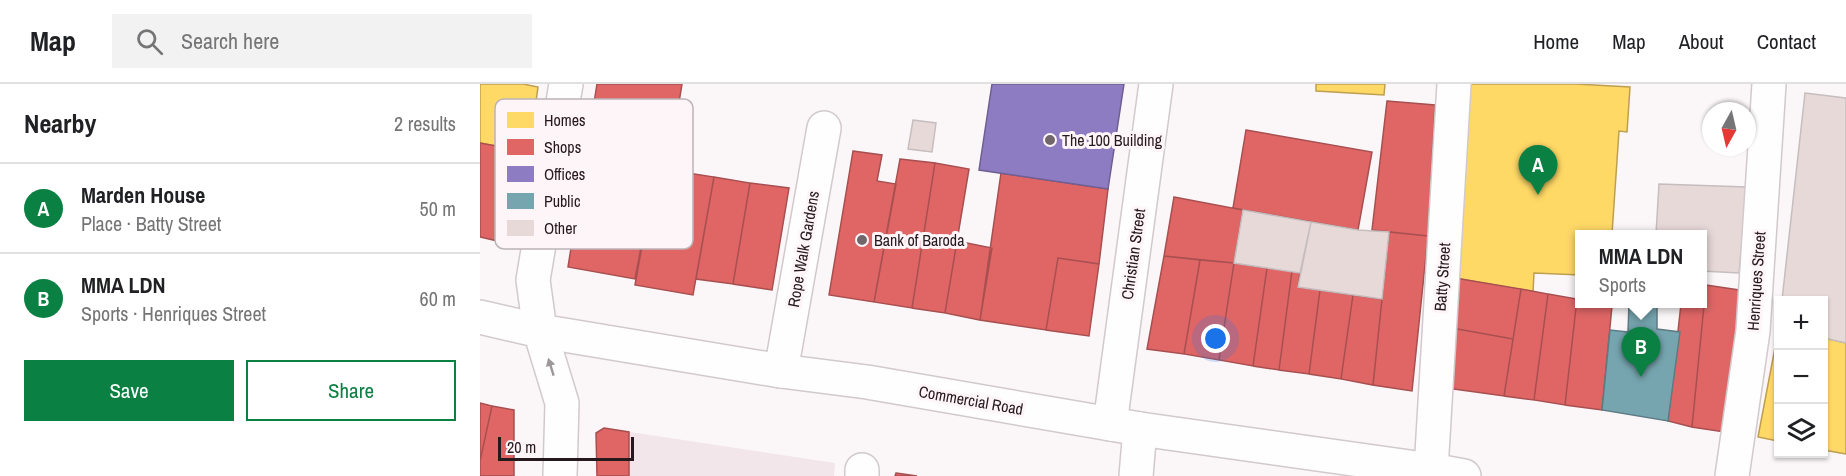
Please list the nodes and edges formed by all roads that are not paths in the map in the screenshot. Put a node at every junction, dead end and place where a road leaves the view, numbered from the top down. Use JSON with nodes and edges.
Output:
{"nodes":[{"id":1,"x":566,"y":84,"type":"edge"},
{"id":2,"x":1156,"y":84,"type":"edge"},
{"id":3,"x":1454,"y":84,"type":"edge"},
{"id":4,"x":1769,"y":84,"type":"edge"},
{"id":5,"x":563,"y":99,"type":"edge"},
{"id":6,"x":824,"y":128,"type":"dead end"},
{"id":7,"x":538,"y":249,"type":"edge"},
{"id":8,"x":480,"y":317,"type":"edge"},
{"id":9,"x":540,"y":331,"type":"junction"},
{"id":10,"x":781,"y":371,"type":"junction"},
{"id":11,"x":1125,"y":426,"type":"junction"},
{"id":12,"x":1431,"y":470,"type":"junction"},
{"id":13,"x":560,"y":476,"type":"edge"},
{"id":14,"x":1136,"y":476,"type":"edge"},
{"id":15,"x":1464,"y":476,"type":"edge"},
{"id":16,"x":1732,"y":476,"type":"edge"}],
"edges":[{"from":1,"to":5,"type":"main road"},
{"from":2,"to":11,"type":"main road","name":"Christian Street"},
{"from":3,"to":12,"type":"main road","name":"Batty Street"},
{"from":4,"to":16,"type":"main road","name":"Henriques Street"},
{"from":6,"to":10,"type":"main road","name":"Rope Walk Gardens"},
{"from":7,"to":9,"type":"main road"},
{"from":8,"to":9,"type":"main road","name":"Commercial Road"},
{"from":9,"to":10,"type":"main road","name":"Commercial Road"},
{"from":13,"to":9,"type":"main road","one_way":true},
{"from":10,"to":11,"type":"main road","name":"Commercial Road"},
{"from":11,"to":12,"type":"main road","name":"Commercial Road"},
{"from":11,"to":14,"type":"main road","name":"Christian Street"},
{"from":12,"to":15,"type":"main road","name":"Commercial Road"}]}
